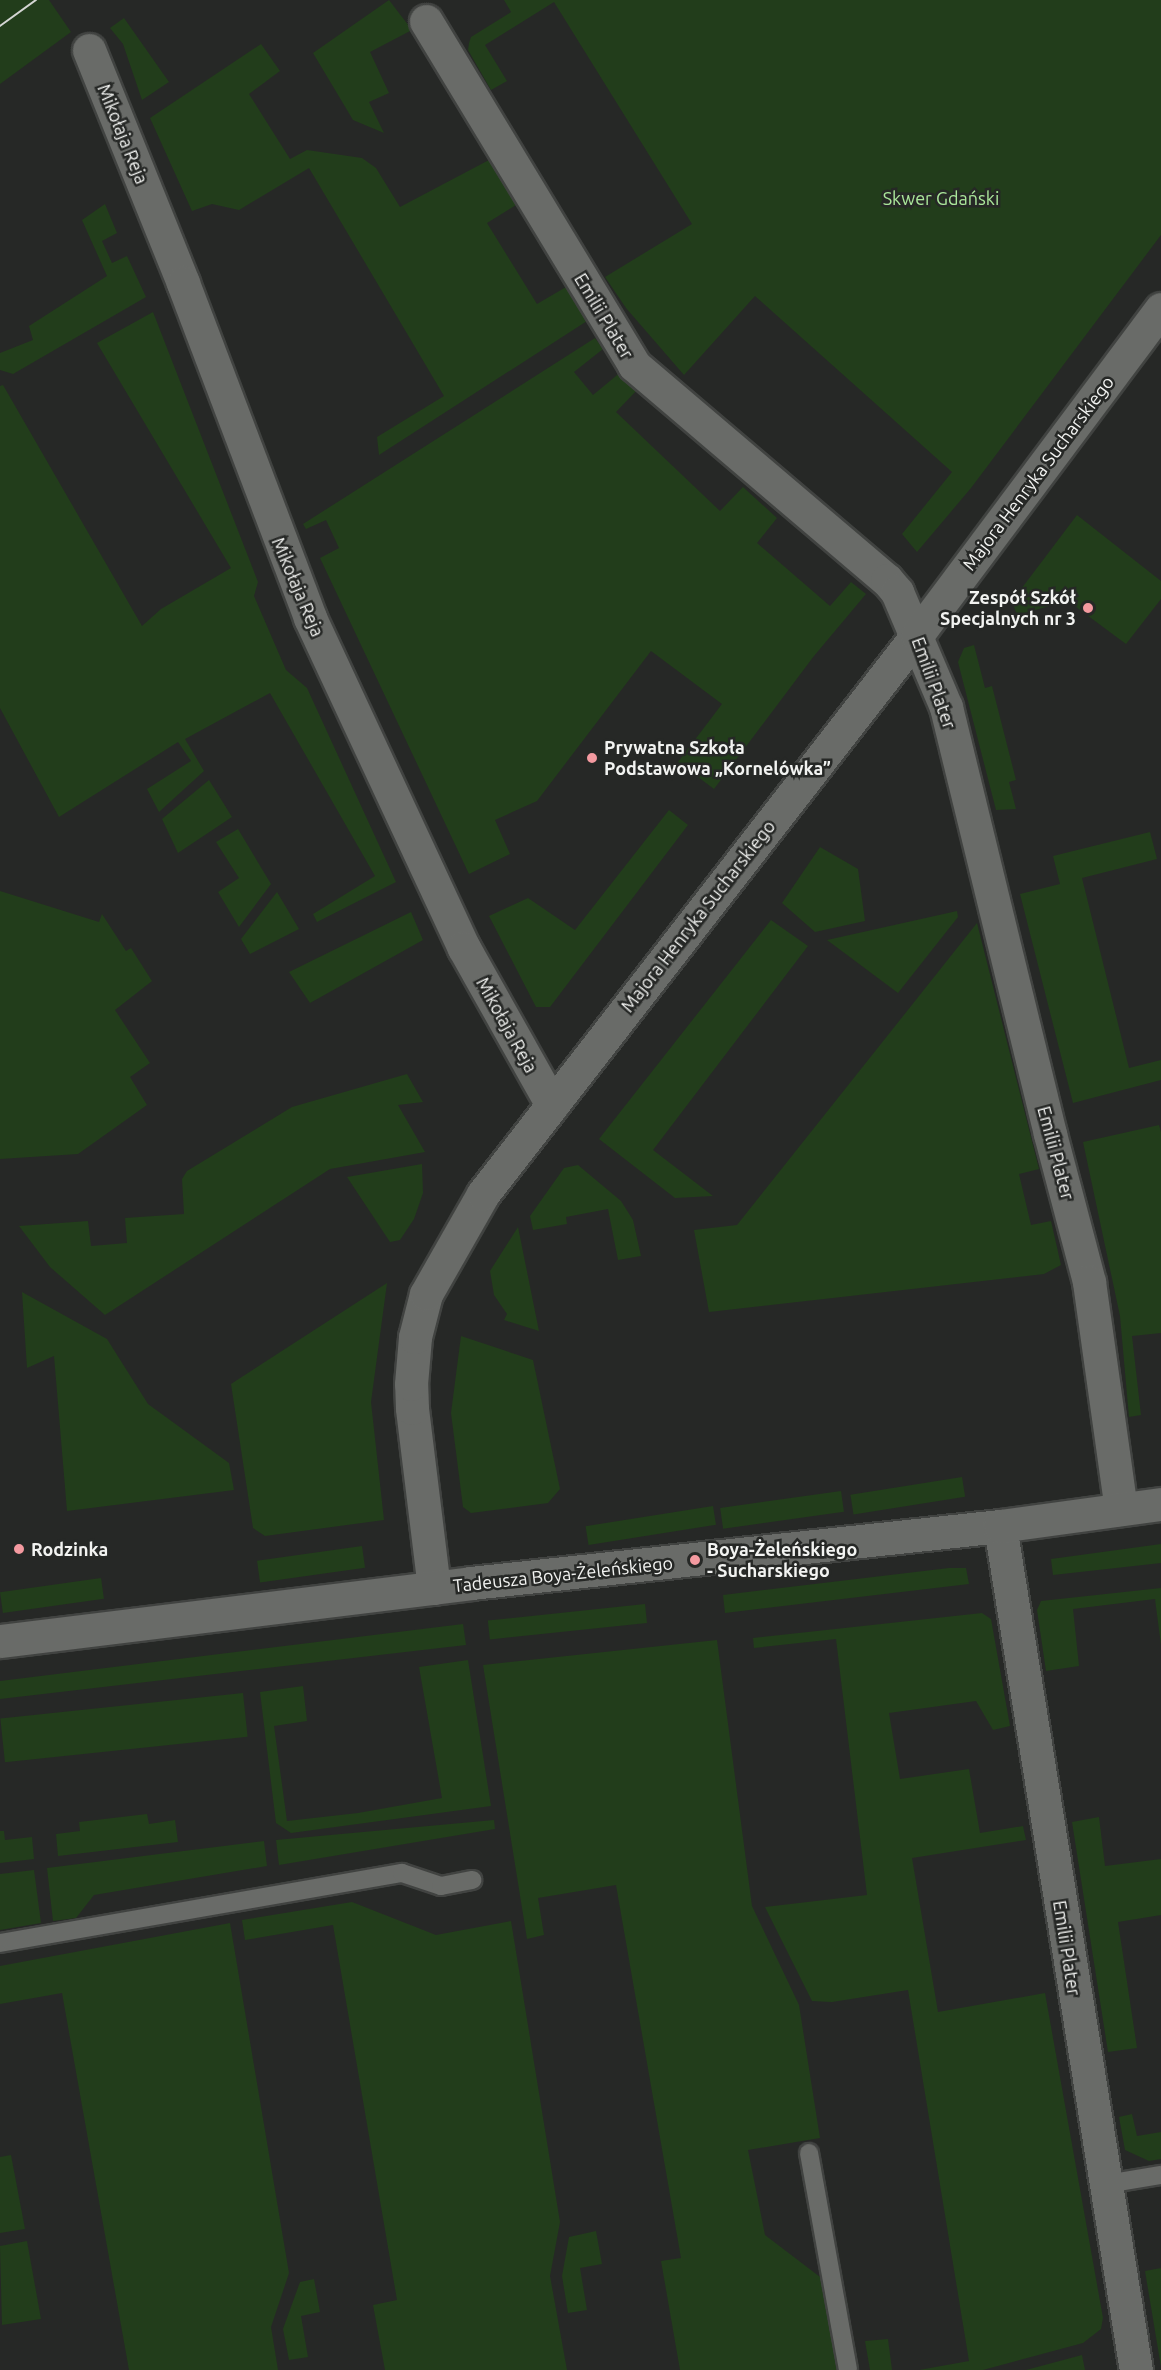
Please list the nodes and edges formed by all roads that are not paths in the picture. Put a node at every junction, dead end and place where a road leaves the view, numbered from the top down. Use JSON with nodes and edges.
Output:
{"nodes":[{"id":1,"x":426,"y":21,"type":"dead end"},
{"id":2,"x":89,"y":50,"type":"dead end"},
{"id":3,"x":1161,"y":309,"type":"edge"},
{"id":4,"x":916,"y":635,"type":"junction"},
{"id":5,"x":552,"y":1105,"type":"junction"},
{"id":6,"x":1161,"y":1504,"type":"edge"},
{"id":7,"x":1121,"y":1509,"type":"junction"},
{"id":8,"x":1000,"y":1526,"type":"junction"},
{"id":9,"x":434,"y":1588,"type":"junction"},
{"id":10,"x":0,"y":1641,"type":"edge"},
{"id":11,"x":472,"y":1880,"type":"dead end"},
{"id":12,"x":0,"y":1943,"type":"edge"},
{"id":13,"x":810,"y":2153,"type":"dead end"},
{"id":14,"x":1161,"y":2175,"type":"edge"},
{"id":15,"x":1107,"y":2184,"type":"junction"},
{"id":16,"x":848,"y":2370,"type":"edge"},
{"id":17,"x":1136,"y":2370,"type":"edge"}],
"edges":[{"from":1,"to":4,"type":"street","name":"Emilii Plater"},
{"from":2,"to":5,"type":"street","name":"Mikołaja Reja"},
{"from":3,"to":4,"type":"street","name":"Majora Henryka Sucharskiego"},
{"from":4,"to":5,"type":"street","name":"Majora Henryka Sucharskiego"},
{"from":4,"to":7,"type":"street","name":"Emilii Plater"},
{"from":5,"to":9,"type":"street","name":"Majora Henryka Sucharskiego"},
{"from":6,"to":7,"type":"street","name":"Tadeusza Boya-Żeleńskiego"},
{"from":7,"to":8,"type":"street","name":"Tadeusza Boya-Żeleńskiego"},
{"from":8,"to":9,"type":"street","name":"Tadeusza Boya-Żeleńskiego"},
{"from":8,"to":15,"type":"street","name":"Emilii Plater"},
{"from":9,"to":10,"type":"street","name":"Tadeusza Boya-Żeleńskiego"},
{"from":11,"to":12,"type":"lane"},
{"from":13,"to":16,"type":"lane"},
{"from":14,"to":15,"type":"lane"},
{"from":15,"to":17,"type":"street","name":"Emilii Plater"}]}
